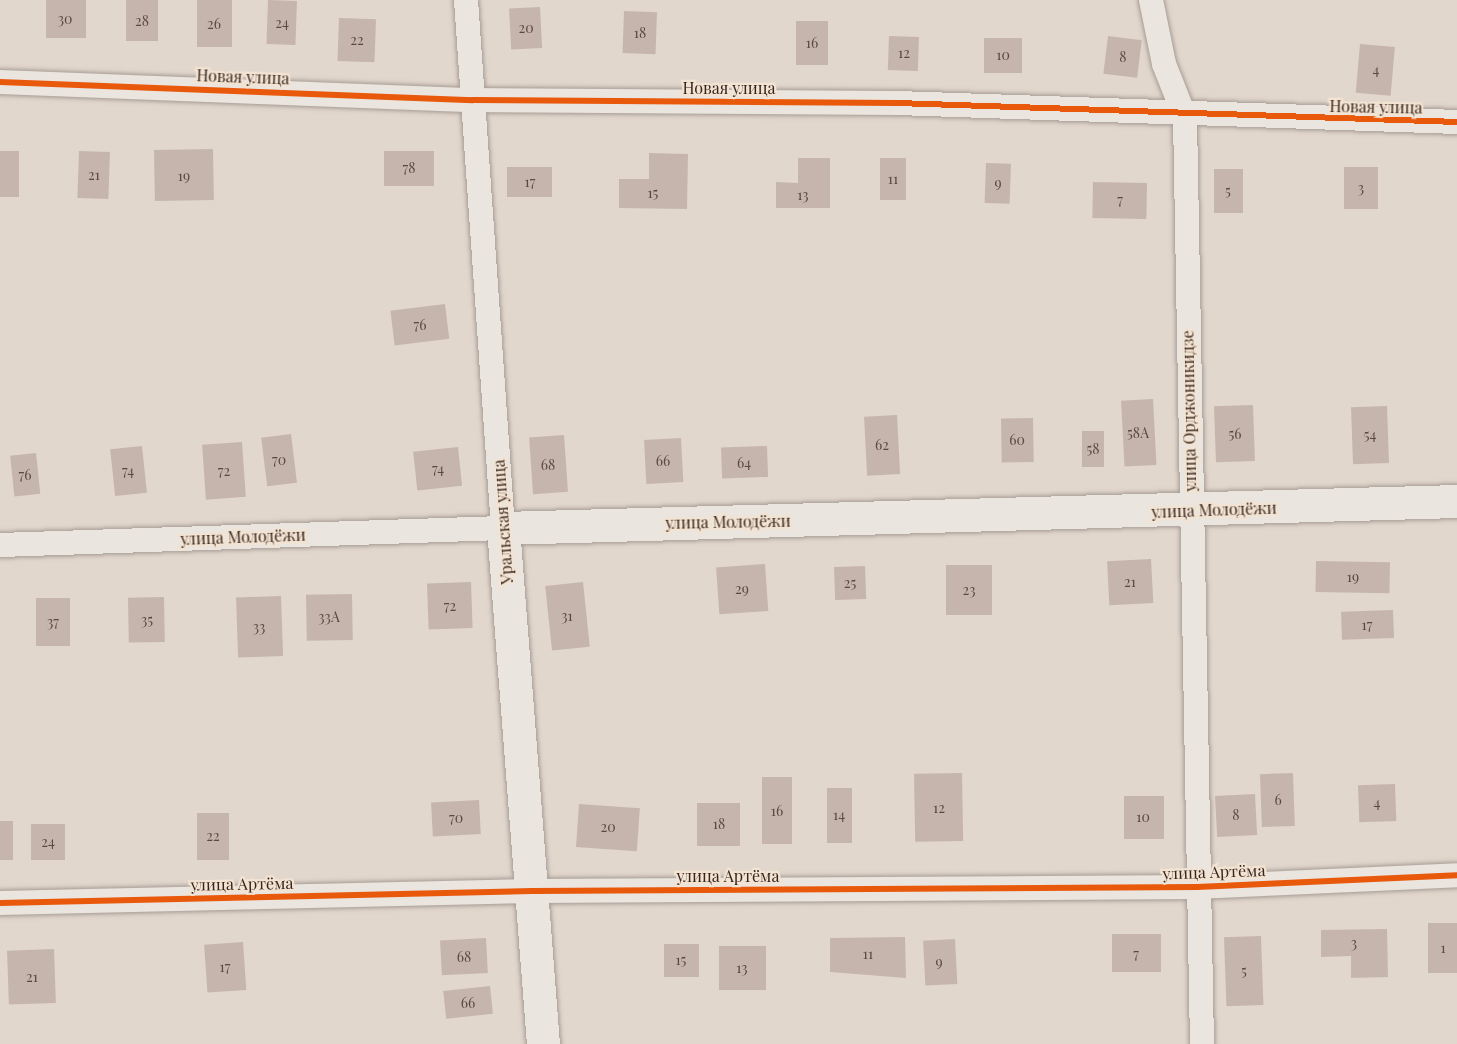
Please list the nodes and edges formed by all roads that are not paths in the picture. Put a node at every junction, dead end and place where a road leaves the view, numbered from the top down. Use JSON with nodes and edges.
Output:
{"nodes":[{"id":1,"x":466,"y":0,"type":"edge"},
{"id":2,"x":1151,"y":0,"type":"edge"},
{"id":3,"x":0,"y":82,"type":"edge"},
{"id":4,"x":473,"y":100,"type":"junction"},
{"id":5,"x":1185,"y":117,"type":"junction"},
{"id":6,"x":1457,"y":122,"type":"edge"},
{"id":7,"x":1457,"y":501,"type":"edge"},
{"id":8,"x":1190,"y":511,"type":"junction"},
{"id":9,"x":503,"y":528,"type":"junction"},
{"id":10,"x":0,"y":546,"type":"edge"},
{"id":11,"x":1457,"y":875,"type":"edge"},
{"id":12,"x":1197,"y":887,"type":"junction"},
{"id":13,"x":532,"y":891,"type":"junction"},
{"id":14,"x":0,"y":903,"type":"edge"},
{"id":15,"x":543,"y":1044,"type":"edge"},
{"id":16,"x":1202,"y":1044,"type":"edge"}],
"edges":[{"from":1,"to":4,"type":"street","name":"Уральская улица"},
{"from":2,"to":5,"type":"street","name":"улица Орджоникидзе"},
{"from":3,"to":4,"type":"street","name":"Новая улица"},
{"from":4,"to":5,"type":"street","name":"Новая улица"},
{"from":4,"to":9,"type":"street","name":"Уральская улица"},
{"from":5,"to":6,"type":"street","name":"Новая улица"},
{"from":5,"to":8,"type":"street","name":"улица Орджоникидзе"},
{"from":7,"to":8,"type":"main road","name":"улица Молодёжи"},
{"from":8,"to":9,"type":"main road","name":"улица Молодёжи"},
{"from":8,"to":12,"type":"street","name":"улица Орджоникидзе"},
{"from":9,"to":10,"type":"street","name":"улица Молодёжи"},
{"from":9,"to":13,"type":"main road","name":"Уральская улица"},
{"from":11,"to":12,"type":"street","name":"улица Артёма"},
{"from":12,"to":13,"type":"street","name":"улица Артёма"},
{"from":12,"to":16,"type":"street","name":"улица Орджоникидзе"},
{"from":13,"to":14,"type":"street","name":"улица Артёма"},
{"from":13,"to":15,"type":"main road","name":"Уральская улица"}]}
